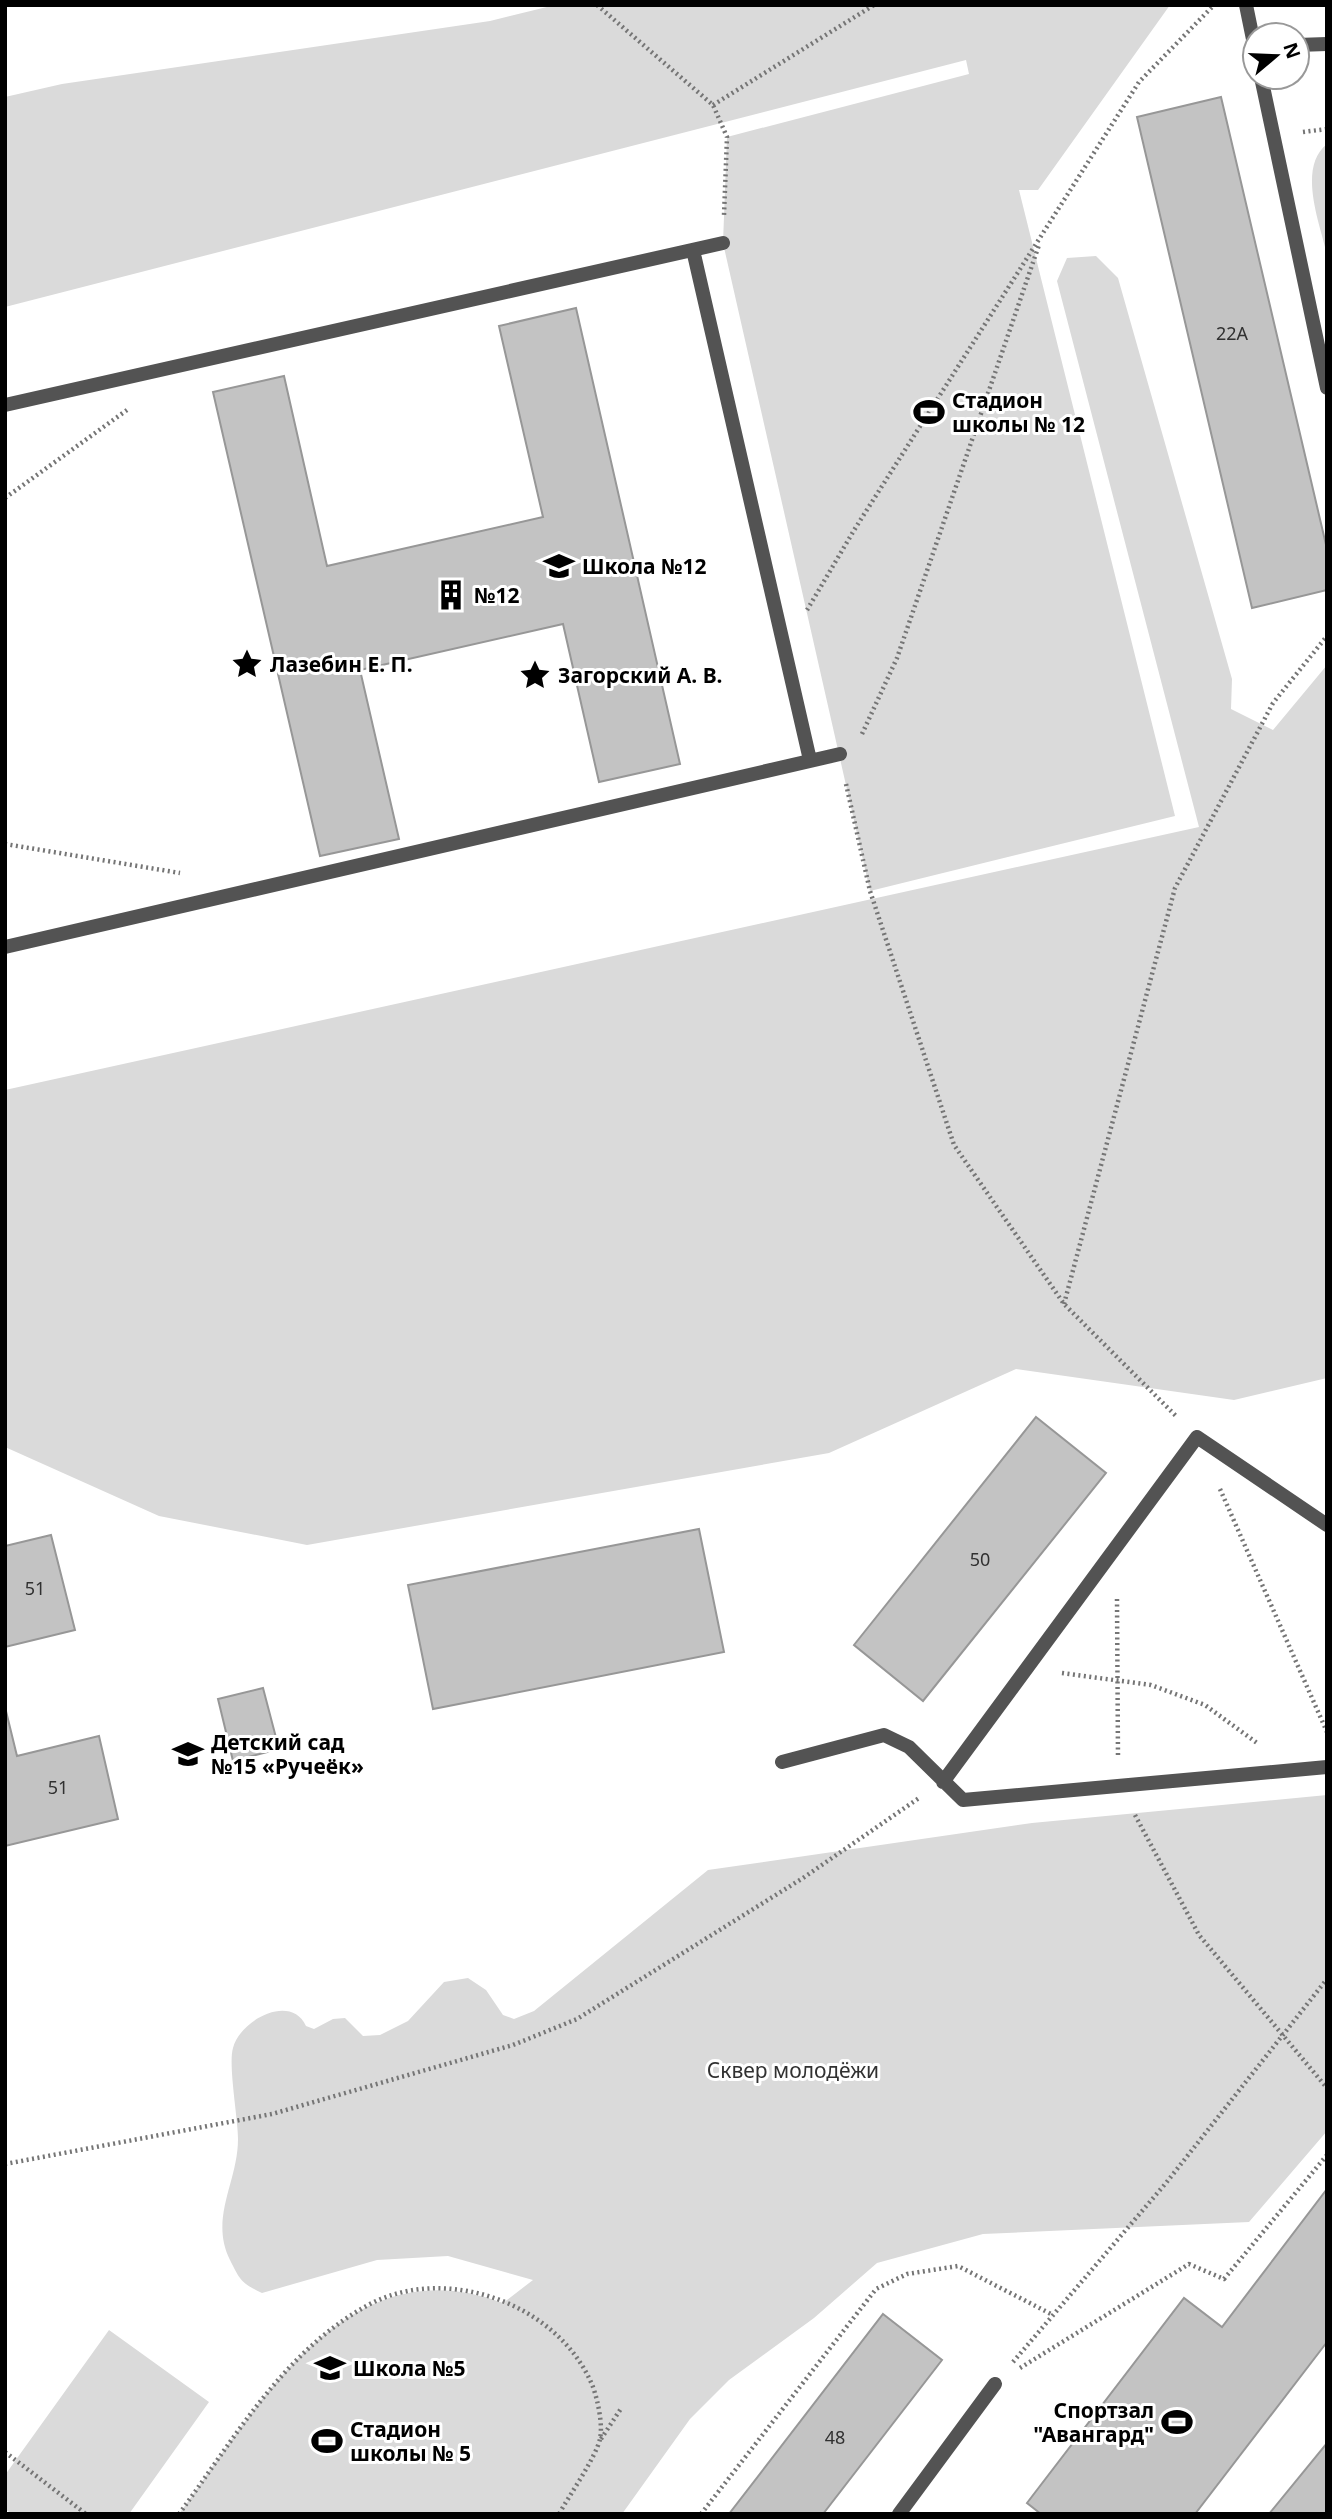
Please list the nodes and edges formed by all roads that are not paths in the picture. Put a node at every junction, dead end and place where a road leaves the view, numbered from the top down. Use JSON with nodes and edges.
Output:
{"nodes":[{"id":1,"x":1264,"y":91,"type":"edge"},
{"id":2,"x":723,"y":243,"type":"dead end"},
{"id":3,"x":693,"y":250,"type":"junction"},
{"id":4,"x":1327,"y":388,"type":"edge"},
{"id":5,"x":5,"y":405,"type":"edge"},
{"id":6,"x":839,"y":754,"type":"dead end"},
{"id":7,"x":810,"y":760,"type":"junction"},
{"id":8,"x":5,"y":947,"type":"edge"},
{"id":9,"x":1327,"y":1525,"type":"edge"},
{"id":10,"x":782,"y":1762,"type":"dead end"},
{"id":11,"x":1327,"y":1767,"type":"edge"},
{"id":12,"x":943,"y":1782,"type":"junction"},
{"id":13,"x":995,"y":2384,"type":"road end"},
{"id":14,"x":899,"y":2514,"type":"edge"}],
"edges":[{"from":1,"to":4,"type":"street"},
{"from":2,"to":3,"type":"street"},
{"from":3,"to":5,"type":"street"},
{"from":3,"to":7,"type":"street"},
{"from":6,"to":7,"type":"street"},
{"from":7,"to":8,"type":"street"},
{"from":9,"to":12,"type":"street"},
{"from":10,"to":12,"type":"street"},
{"from":11,"to":12,"type":"street"},
{"from":13,"to":14,"type":"street"}]}
